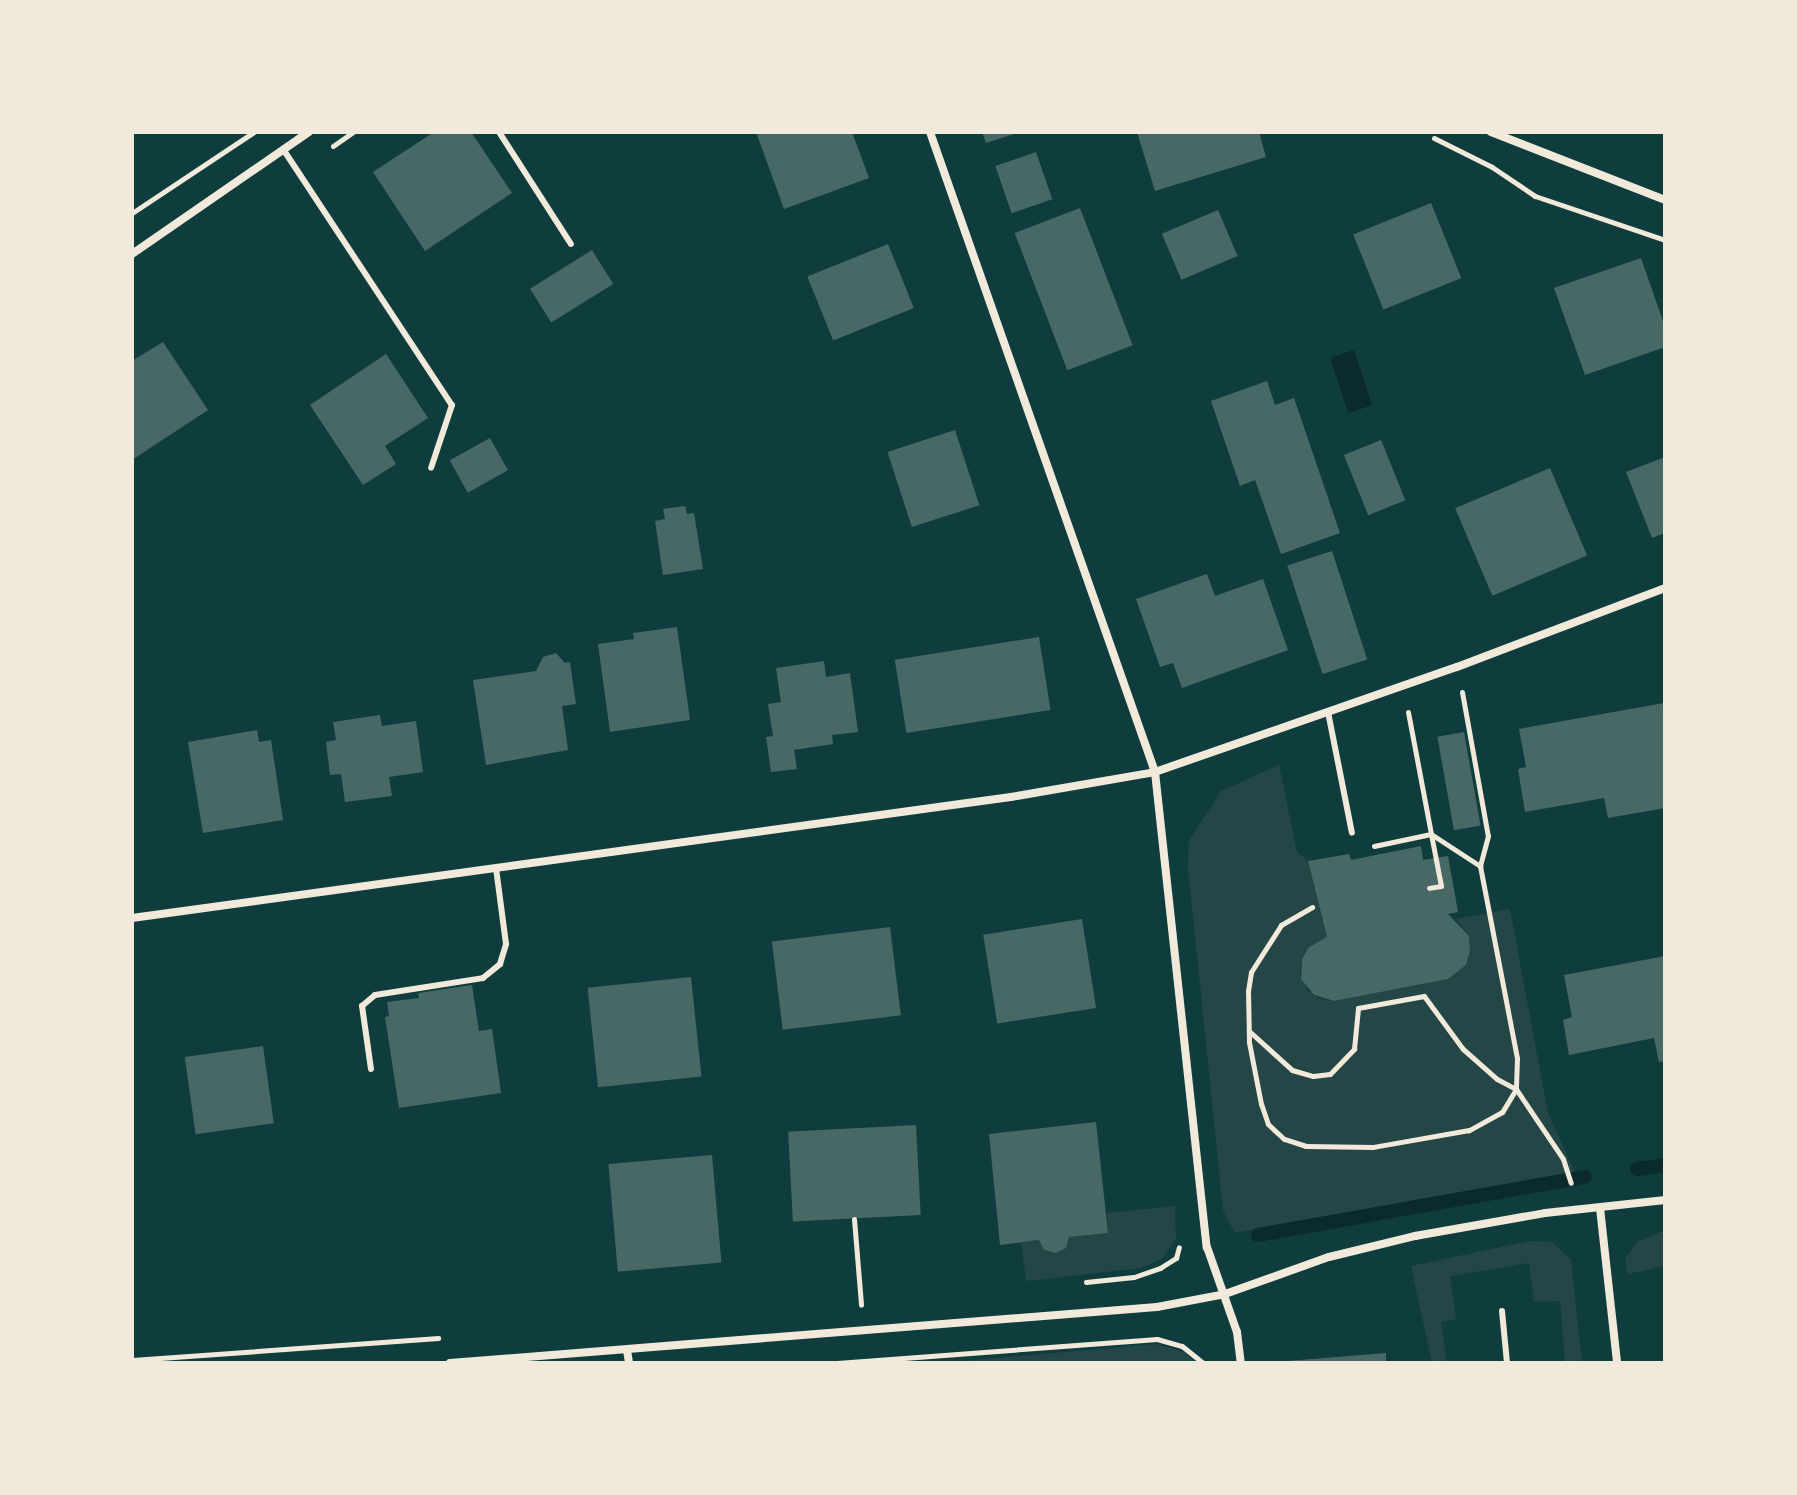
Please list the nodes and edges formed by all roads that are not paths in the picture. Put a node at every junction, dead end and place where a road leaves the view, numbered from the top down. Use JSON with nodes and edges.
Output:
{"nodes":[{"id":1,"x":309,"y":132,"type":"edge"},
{"id":2,"x":499,"y":132,"type":"edge"},
{"id":3,"x":930,"y":132,"type":"edge"},
{"id":4,"x":1491,"y":132,"type":"edge"},
{"id":5,"x":283,"y":149,"type":"junction"},
{"id":6,"x":1665,"y":200,"type":"edge"},
{"id":7,"x":571,"y":244,"type":"dead end"},
{"id":8,"x":132,"y":254,"type":"edge"},
{"id":9,"x":431,"y":468,"type":"dead end"},
{"id":10,"x":1665,"y":588,"type":"edge"},
{"id":11,"x":1328,"y":712,"type":"junction"},
{"id":12,"x":1155,"y":772,"type":"junction"},
{"id":13,"x":1352,"y":833,"type":"dead end"},
{"id":14,"x":496,"y":868,"type":"junction"},
{"id":15,"x":132,"y":918,"type":"edge"},
{"id":16,"x":371,"y":1069,"type":"dead end"},
{"id":17,"x":1665,"y":1200,"type":"edge"},
{"id":18,"x":1600,"y":1208,"type":"junction"},
{"id":19,"x":1225,"y":1294,"type":"junction"},
{"id":20,"x":1502,"y":1311,"type":"dead end"},
{"id":21,"x":627,"y":1350,"type":"junction"},
{"id":22,"x":450,"y":1363,"type":"edge"},
{"id":23,"x":629,"y":1363,"type":"edge"},
{"id":24,"x":1241,"y":1363,"type":"edge"},
{"id":25,"x":1507,"y":1363,"type":"edge"},
{"id":26,"x":1617,"y":1363,"type":"edge"}],
"edges":[{"from":1,"to":5,"type":"street"},
{"from":2,"to":7,"type":"lane"},
{"from":3,"to":12,"type":"street"},
{"from":4,"to":6,"type":"street"},
{"from":5,"to":8,"type":"street"},
{"from":5,"to":9,"type":"lane"},
{"from":10,"to":11,"type":"street"},
{"from":11,"to":12,"type":"street"},
{"from":11,"to":13,"type":"lane"},
{"from":12,"to":14,"type":"street"},
{"from":12,"to":19,"type":"street"},
{"from":14,"to":15,"type":"street"},
{"from":14,"to":16,"type":"lane"},
{"from":17,"to":18,"type":"street"},
{"from":18,"to":19,"type":"street"},
{"from":18,"to":26,"type":"street"},
{"from":19,"to":21,"type":"street"},
{"from":19,"to":24,"type":"street"},
{"from":20,"to":25,"type":"lane"},
{"from":21,"to":22,"type":"street"},
{"from":21,"to":23,"type":"street"}]}
